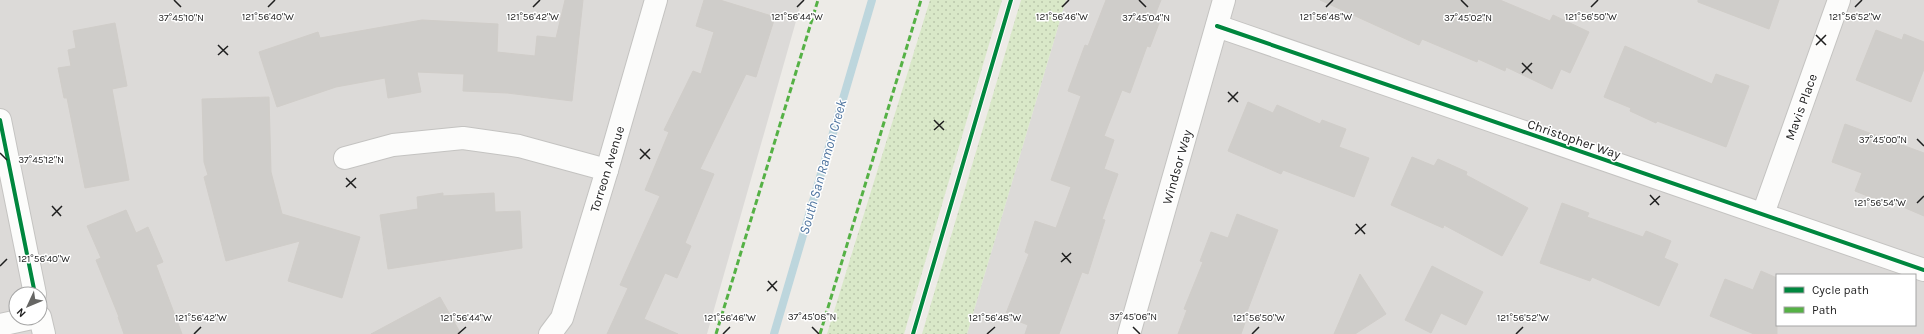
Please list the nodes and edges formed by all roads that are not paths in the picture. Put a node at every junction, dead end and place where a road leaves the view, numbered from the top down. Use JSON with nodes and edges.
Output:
{"nodes":[{"id":1,"x":656,"y":0,"type":"edge"},
{"id":2,"x":1224,"y":0,"type":"edge"},
{"id":3,"x":1839,"y":0,"type":"edge"},
{"id":4,"x":1217,"y":26,"type":"junction"},
{"id":5,"x":0,"y":120,"type":"edge"},
{"id":6,"x":345,"y":158,"type":"dead end"},
{"id":7,"x":607,"y":170,"type":"junction"},
{"id":8,"x":1763,"y":214,"type":"junction"},
{"id":9,"x":1924,"y":270,"type":"edge"},
{"id":10,"x":33,"y":286,"type":"edge"},
{"id":11,"x":550,"y":334,"type":"edge"},
{"id":12,"x":1129,"y":334,"type":"edge"}],
"edges":[{"from":1,"to":7,"type":"street","name":"Torreon Avenue"},
{"from":2,"to":4,"type":"street","name":"Windsor Way"},
{"from":3,"to":8,"type":"street","name":"Mavis Place"},
{"from":4,"to":8,"type":"street","name":"Christopher Way"},
{"from":4,"to":12,"type":"street","name":"Windsor Way"},
{"from":5,"to":10,"type":"street"},
{"from":6,"to":7,"type":"street"},
{"from":7,"to":11,"type":"street","name":"Torreon Avenue"},
{"from":8,"to":9,"type":"street","name":"Christopher Way"}]}
